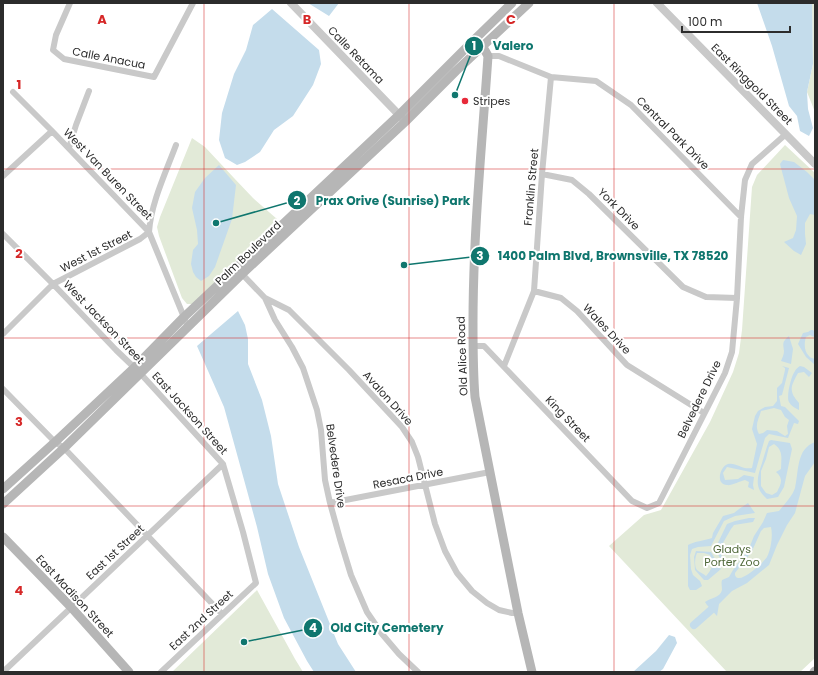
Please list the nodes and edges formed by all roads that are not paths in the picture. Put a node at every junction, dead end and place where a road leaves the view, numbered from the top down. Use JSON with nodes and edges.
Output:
{"nodes":[{"id":1,"x":70,"y":3,"type":"edge"},
{"id":2,"x":193,"y":3,"type":"edge"},
{"id":3,"x":291,"y":3,"type":"edge"},
{"id":4,"x":512,"y":3,"type":"edge"},
{"id":5,"x":529,"y":3,"type":"edge"},
{"id":6,"x":657,"y":3,"type":"edge"},
{"id":7,"x":473,"y":41,"type":"junction"},
{"id":8,"x":483,"y":47,"type":"junction"},
{"id":9,"x":488,"y":56,"type":"junction"},
{"id":10,"x":551,"y":77,"type":"junction"},
{"id":11,"x":89,"y":91,"type":"dead end"},
{"id":12,"x":13,"y":92,"type":"dead end"},
{"id":13,"x":402,"y":119,"type":"junction"},
{"id":14,"x":52,"y":131,"type":"junction"},
{"id":15,"x":786,"y":134,"type":"junction"},
{"id":16,"x":176,"y":145,"type":"dead end"},
{"id":17,"x":69,"y":148,"type":"junction"},
{"id":18,"x":815,"y":164,"type":"edge"},
{"id":19,"x":542,"y":174,"type":"junction"},
{"id":20,"x":3,"y":176,"type":"edge"},
{"id":21,"x":741,"y":217,"type":"junction"},
{"id":22,"x":149,"y":232,"type":"junction"},
{"id":23,"x":3,"y":234,"type":"edge"},
{"id":24,"x":242,"y":274,"type":"junction"},
{"id":25,"x":53,"y":284,"type":"junction"},
{"id":26,"x":534,"y":291,"type":"junction"},
{"id":27,"x":265,"y":298,"type":"junction"},
{"id":28,"x":737,"y":298,"type":"junction"},
{"id":29,"x":184,"y":317,"type":"junction"},
{"id":30,"x":188,"y":327,"type":"junction"},
{"id":31,"x":3,"y":334,"type":"edge"},
{"id":32,"x":473,"y":346,"type":"junction"},
{"id":33,"x":504,"y":366,"type":"junction"},
{"id":34,"x":137,"y":370,"type":"junction"},
{"id":35,"x":3,"y":389,"type":"edge"},
{"id":36,"x":704,"y":413,"type":"junction"},
{"id":37,"x":55,"y":442,"type":"junction"},
{"id":38,"x":64,"y":448,"type":"junction"},
{"id":39,"x":223,"y":464,"type":"junction"},
{"id":40,"x":490,"y":472,"type":"junction"},
{"id":41,"x":16,"y":477,"type":"junction"},
{"id":42,"x":24,"y":485,"type":"junction"},
{"id":43,"x":424,"y":485,"type":"junction"},
{"id":44,"x":3,"y":489,"type":"edge"},
{"id":45,"x":3,"y":504,"type":"edge"},
{"id":46,"x":330,"y":504,"type":"junction"},
{"id":47,"x":647,"y":508,"type":"joint"},
{"id":48,"x":148,"y":536,"type":"junction"},
{"id":49,"x":3,"y":537,"type":"edge"},
{"id":50,"x":256,"y":583,"type":"joint"},
{"id":51,"x":71,"y":608,"type":"junction"},
{"id":52,"x":518,"y":613,"type":"junction"},
{"id":53,"x":222,"y":614,"type":"junction"},
{"id":54,"x":3,"y":672,"type":"edge"},
{"id":55,"x":129,"y":672,"type":"edge"},
{"id":56,"x":161,"y":672,"type":"edge"},
{"id":57,"x":418,"y":672,"type":"edge"},
{"id":58,"x":532,"y":672,"type":"edge"}],
"edges":[{"from":1,"to":2,"type":"street","name":"Calle Anacua"},
{"from":3,"to":13,"type":"street","name":"Calle Retama"},
{"from":4,"to":7,"type":"main road","name":"Palm Boulevard"},
{"from":5,"to":8,"type":"main road","name":"Palm Boulevard"},
{"from":6,"to":15,"type":"street","name":"East Ringgold Street"},
{"from":7,"to":8,"type":"main road"},
{"from":7,"to":13,"type":"main road","name":"Palm Boulevard"},
{"from":8,"to":9,"type":"main road"},
{"from":8,"to":13,"type":"main road","name":"Palm Boulevard"},
{"from":9,"to":10,"type":"street","name":"Central Park Drive"},
{"from":9,"to":32,"type":"main road","name":"Old Alice Road"},
{"from":10,"to":19,"type":"street","name":"Franklin Street"},
{"from":10,"to":21,"type":"street","name":"Central Park Drive"},
{"from":11,"to":17,"type":"street"},
{"from":12,"to":14,"type":"street","name":"West Van Buren Street"},
{"from":13,"to":24,"type":"main road","name":"Palm Boulevard"},
{"from":13,"to":29,"type":"main road","name":"Palm Boulevard"},
{"from":14,"to":17,"type":"street","name":"West Van Buren Street"},
{"from":14,"to":20,"type":"street"},
{"from":15,"to":18,"type":"street","name":"East Ringgold Street"},
{"from":15,"to":21,"type":"street","name":"Belvedere Drive"},
{"from":16,"to":22,"type":"street","name":"West 1st Street"},
{"from":17,"to":22,"type":"street","name":"West Van Buren Street"},
{"from":19,"to":26,"type":"street","name":"Franklin Street"},
{"from":19,"to":28,"type":"street","name":"York Drive"},
{"from":21,"to":28,"type":"street","name":"Belvedere Drive"},
{"from":22,"to":25,"type":"street","name":"West 1st Street"},
{"from":22,"to":29,"type":"street","name":"West Van Buren Street"},
{"from":23,"to":25,"type":"street","name":"West Jackson Street"},
{"from":24,"to":27,"type":"street","name":"Avalon Drive"},
{"from":24,"to":30,"type":"main road","name":"Palm Boulevard"},
{"from":25,"to":31,"type":"street","name":"West 1st Street"},
{"from":25,"to":34,"type":"street","name":"West Jackson Street"},
{"from":26,"to":33,"type":"street","name":"Franklin Street"},
{"from":26,"to":36,"type":"street","name":"Wales Drive"},
{"from":27,"to":43,"type":"street","name":"Avalon Drive"},
{"from":27,"to":46,"type":"street","name":"Belvedere Drive"},
{"from":28,"to":36,"type":"street","name":"Belvedere Drive"},
{"from":29,"to":30,"type":"street","name":"West Van Buren Street"},
{"from":29,"to":34,"type":"main road","name":"Palm Boulevard"},
{"from":30,"to":34,"type":"main road","name":"Palm Boulevard"},
{"from":32,"to":33,"type":"street","name":"King Street"},
{"from":32,"to":40,"type":"main road","name":"Old Alice Road"},
{"from":33,"to":47,"type":"street","name":"King Street"},
{"from":34,"to":37,"type":"main road","name":"Palm Boulevard"},
{"from":34,"to":38,"type":"main road","name":"Palm Boulevard"},
{"from":34,"to":39,"type":"street","name":"East Jackson Street"},
{"from":35,"to":37,"type":"street"},
{"from":36,"to":47,"type":"street","name":"Belvedere Drive"},
{"from":37,"to":38,"type":"street"},
{"from":37,"to":41,"type":"main road","name":"Palm Boulevard"},
{"from":38,"to":42,"type":"main road","name":"Palm Boulevard"},
{"from":38,"to":48,"type":"street"},
{"from":39,"to":48,"type":"street","name":"East 1st Street"},
{"from":39,"to":50,"type":"street","name":"East Jackson Street"},
{"from":40,"to":43,"type":"street","name":"Resaca Drive"},
{"from":40,"to":52,"type":"main road","name":"Old Alice Road"},
{"from":41,"to":42,"type":"main road"},
{"from":41,"to":44,"type":"main road","name":"Palm Boulevard"},
{"from":42,"to":45,"type":"main road","name":"Palm Boulevard"},
{"from":43,"to":46,"type":"street","name":"Resaca Drive"},
{"from":43,"to":52,"type":"street","name":"Avalon Drive"},
{"from":46,"to":57,"type":"street","name":"Belvedere Drive"},
{"from":48,"to":51,"type":"street","name":"East 1st Street"},
{"from":48,"to":53,"type":"street"},
{"from":49,"to":51,"type":"main road","name":"East Madison Street"},
{"from":50,"to":53,"type":"street","name":"East 2nd Street"},
{"from":51,"to":54,"type":"street","name":"East 1st Street"},
{"from":51,"to":55,"type":"main road","name":"East Madison Street"},
{"from":52,"to":58,"type":"main road","name":"Old Alice Road"},
{"from":53,"to":56,"type":"street","name":"East 2nd Street"}]}
